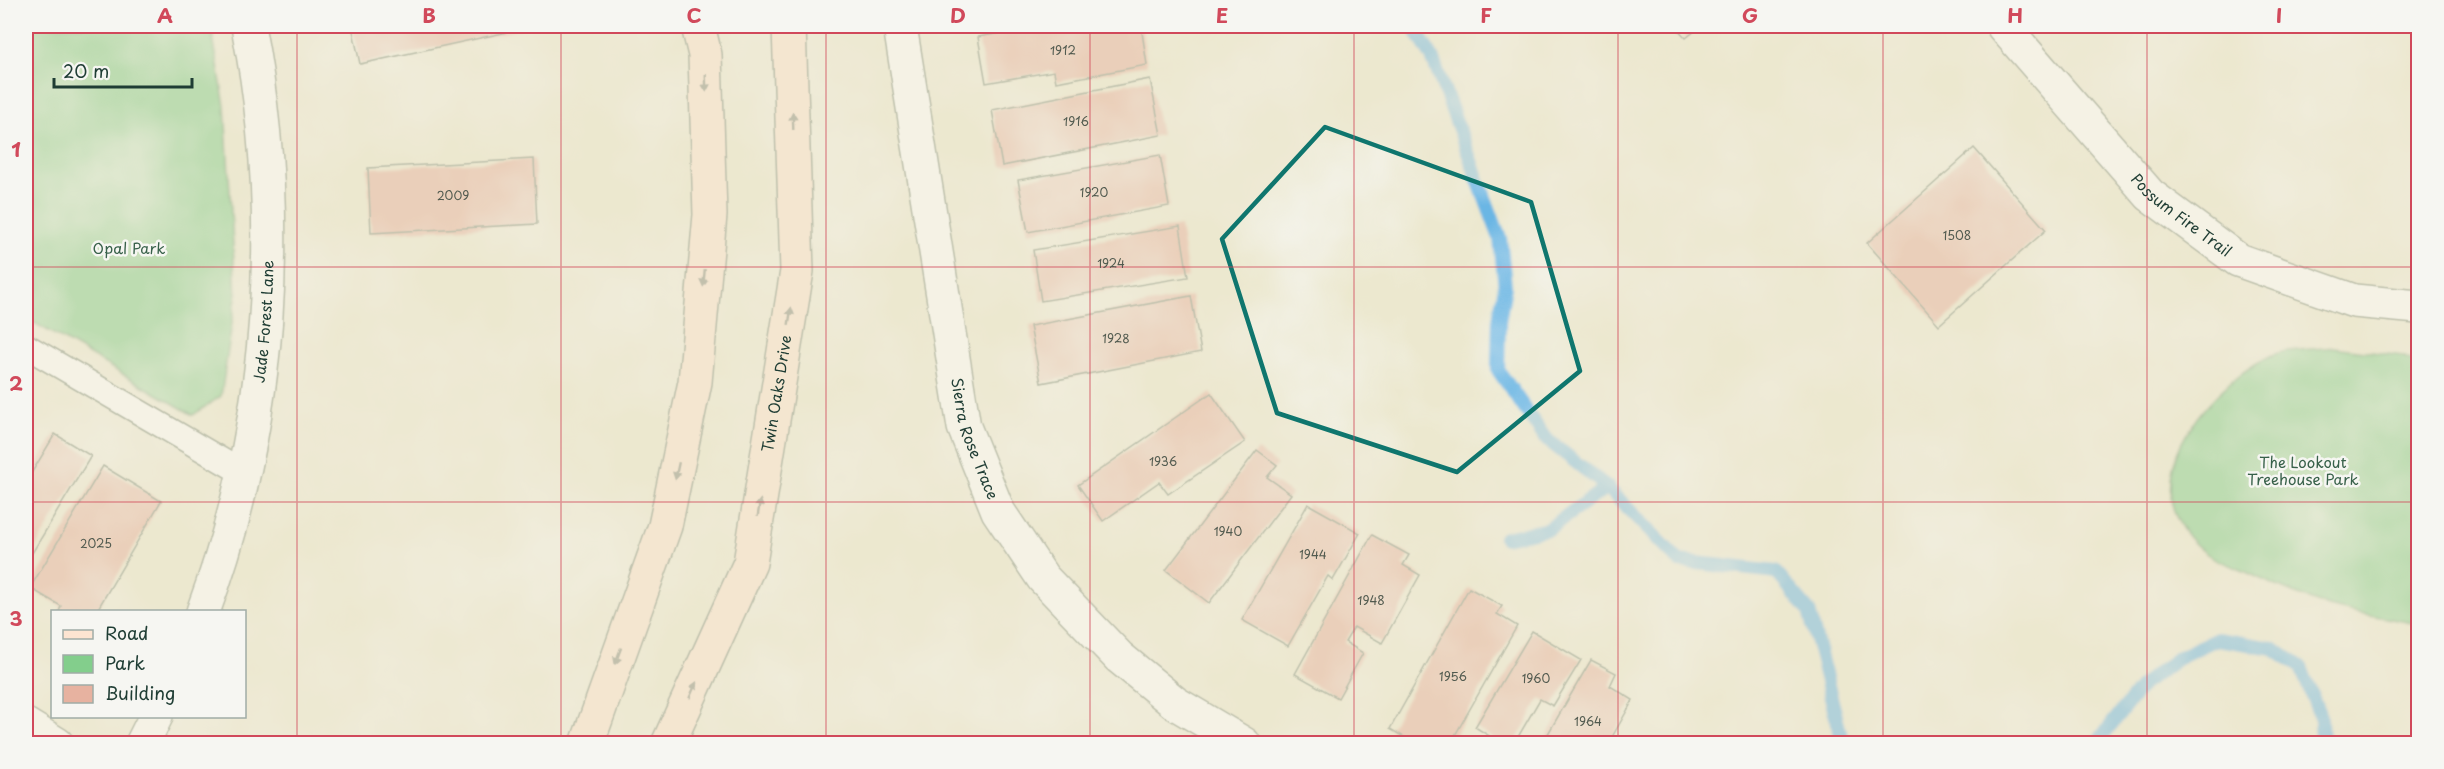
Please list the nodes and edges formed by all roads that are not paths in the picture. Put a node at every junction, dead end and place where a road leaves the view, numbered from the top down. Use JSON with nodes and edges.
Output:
{"nodes":[{"id":1,"x":248,"y":26,"type":"edge"},
{"id":2,"x":698,"y":26,"type":"edge"},
{"id":3,"x":789,"y":26,"type":"edge"},
{"id":4,"x":900,"y":26,"type":"edge"},
{"id":5,"x":2003,"y":26,"type":"edge"},
{"id":6,"x":2418,"y":307,"type":"edge"},
{"id":7,"x":26,"y":346,"type":"edge"},
{"id":8,"x":245,"y":474,"type":"junction"},
{"id":9,"x":204,"y":610,"type":"edge"},
{"id":10,"x":155,"y":718,"type":"edge"},
{"id":11,"x":26,"y":725,"type":"edge"},
{"id":12,"x":57,"y":744,"type":"edge"},
{"id":13,"x":142,"y":744,"type":"edge"},
{"id":14,"x":587,"y":744,"type":"edge"},
{"id":15,"x":669,"y":744,"type":"edge"},
{"id":16,"x":1244,"y":744,"type":"edge"}],
"edges":[{"from":1,"to":8,"type":"street","name":"Jade Forest Lane"},
{"from":2,"to":14,"type":"street","one_way":true},
{"from":15,"to":3,"type":"street","name":"Twin Oaks Drive","one_way":true},
{"from":4,"to":16,"type":"street","name":"Sierra Rose Trace"},
{"from":5,"to":6,"type":"street","name":"Possum Fire Trail"},
{"from":7,"to":8,"type":"lane"},
{"from":8,"to":9,"type":"street","name":"Jade Forest Lane"},
{"from":10,"to":13,"type":"street"},
{"from":11,"to":12,"type":"street"}]}
